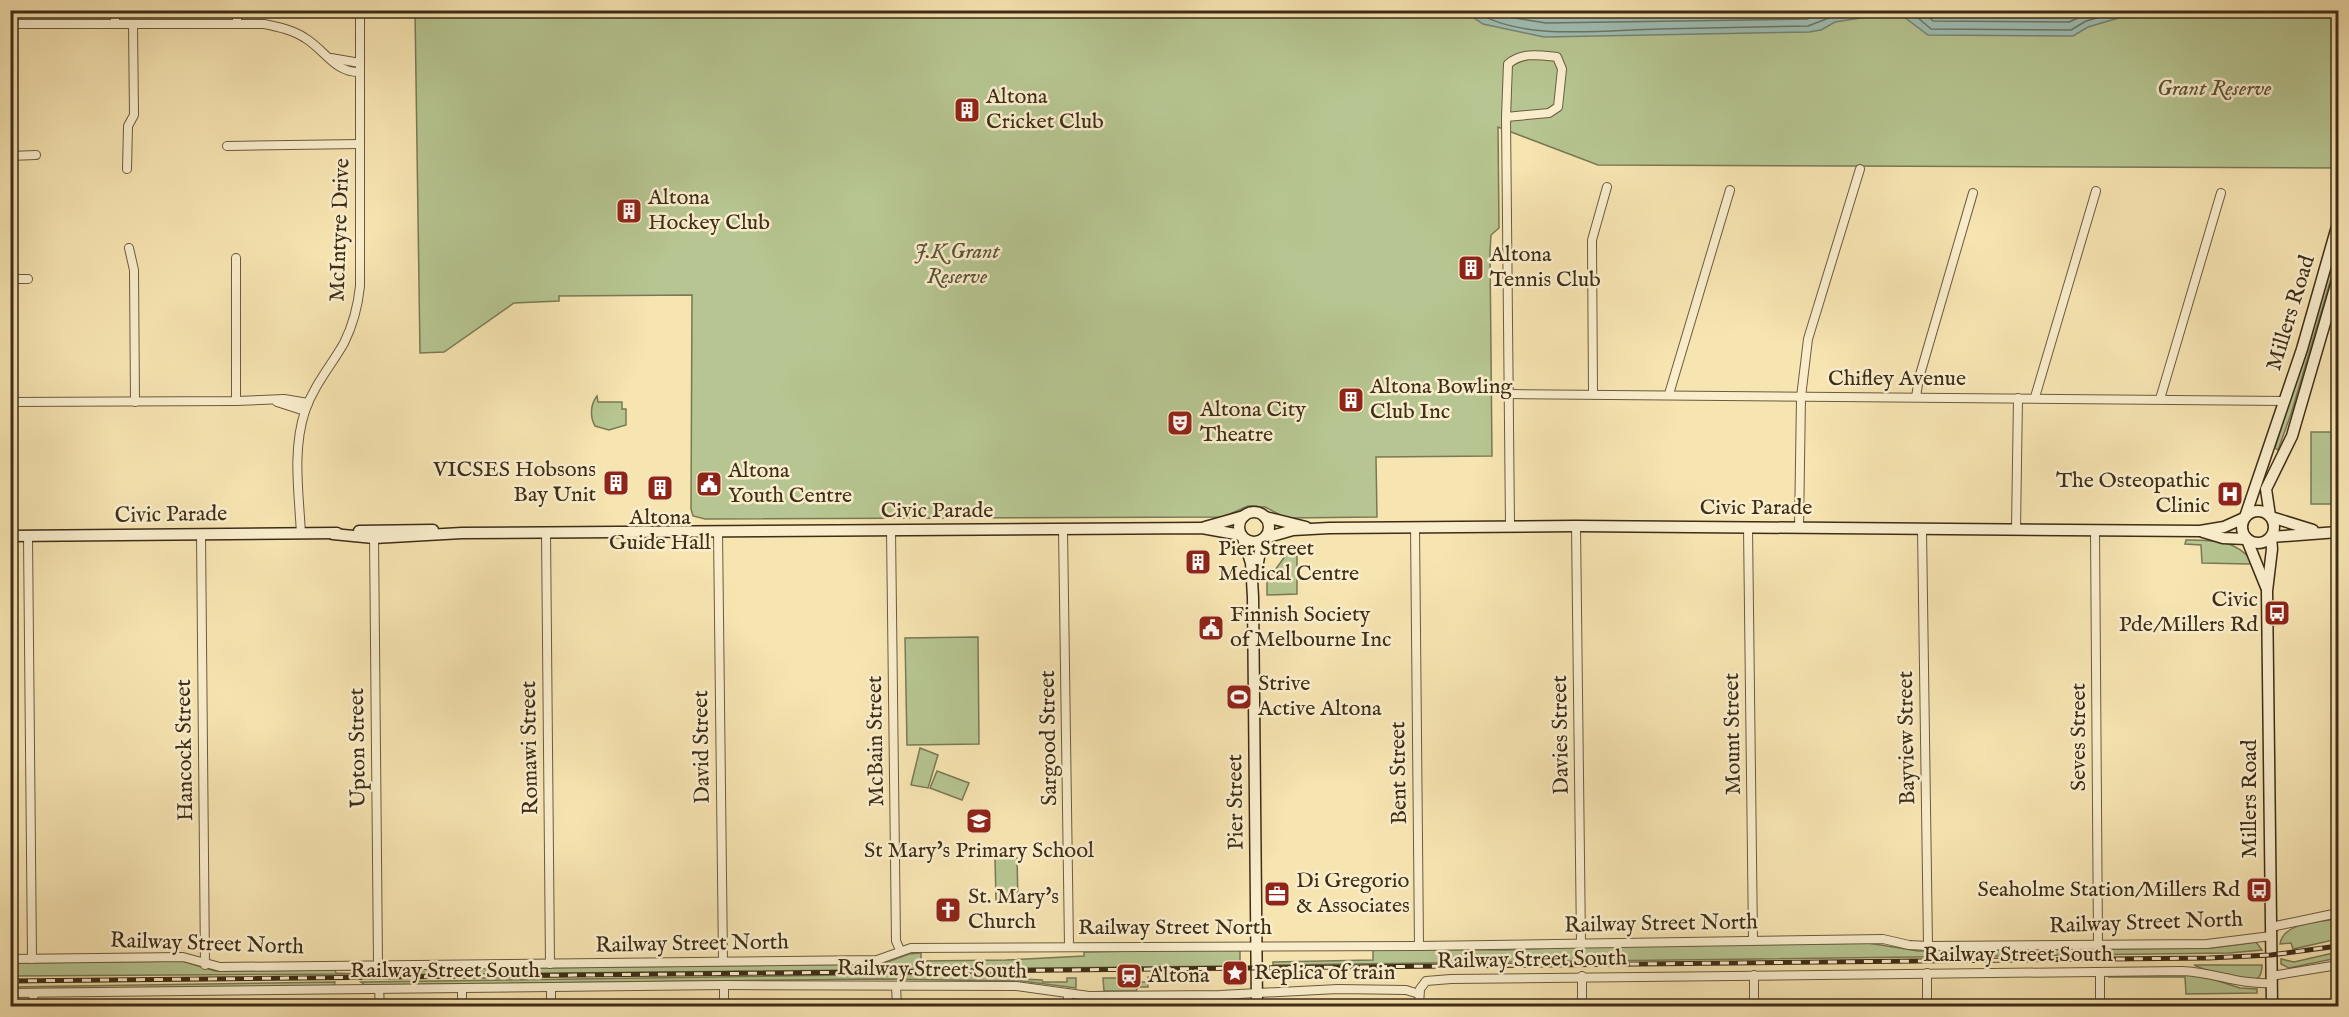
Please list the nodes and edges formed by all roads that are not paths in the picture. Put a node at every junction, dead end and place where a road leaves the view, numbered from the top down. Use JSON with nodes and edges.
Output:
{"nodes":[{"id":1,"x":116,"y":10,"type":"edge"},
{"id":2,"x":237,"y":10,"type":"edge"},
{"id":3,"x":360,"y":10,"type":"edge"},
{"id":4,"x":237,"y":23,"type":"junction"},
{"id":5,"x":10,"y":24,"type":"edge"},
{"id":6,"x":116,"y":24,"type":"junction"},
{"id":7,"x":133,"y":24,"type":"junction"},
{"id":8,"x":330,"y":57,"type":"junction"},
{"id":9,"x":360,"y":63,"type":"junction"},
{"id":10,"x":360,"y":72,"type":"junction"},
{"id":11,"x":1506,"y":117,"type":"junction"},
{"id":12,"x":360,"y":144,"type":"junction"},
{"id":13,"x":227,"y":146,"type":"dead end"},
{"id":14,"x":10,"y":156,"type":"edge"},
{"id":15,"x":36,"y":156,"type":"dead end"},
{"id":16,"x":127,"y":169,"type":"dead end"},
{"id":17,"x":1860,"y":169,"type":"dead end"},
{"id":18,"x":1606,"y":187,"type":"dead end"},
{"id":19,"x":1730,"y":190,"type":"dead end"},
{"id":20,"x":2096,"y":191,"type":"dead end"},
{"id":21,"x":1973,"y":193,"type":"dead end"},
{"id":22,"x":2221,"y":193,"type":"dead end"},
{"id":23,"x":2338,"y":223,"type":"edge"},
{"id":24,"x":129,"y":248,"type":"dead end"},
{"id":25,"x":236,"y":258,"type":"dead end"},
{"id":26,"x":2338,"y":278,"type":"edge"},
{"id":27,"x":10,"y":279,"type":"edge"},
{"id":28,"x":28,"y":279,"type":"dead end"},
{"id":29,"x":1510,"y":394,"type":"junction"},
{"id":30,"x":1593,"y":394,"type":"junction"},
{"id":31,"x":1669,"y":394,"type":"junction"},
{"id":32,"x":1800,"y":397,"type":"junction"},
{"id":33,"x":1916,"y":397,"type":"junction"},
{"id":34,"x":2035,"y":397,"type":"junction"},
{"id":35,"x":2018,"y":399,"type":"junction"},
{"id":36,"x":2160,"y":399,"type":"junction"},
{"id":37,"x":2284,"y":401,"type":"junction"},
{"id":38,"x":10,"y":402,"type":"edge"},
{"id":39,"x":135,"y":402,"type":"junction"},
{"id":40,"x":236,"y":402,"type":"junction"},
{"id":41,"x":306,"y":407,"type":"junction"},
{"id":42,"x":1245,"y":516,"type":"junction"},
{"id":43,"x":1265,"y":517,"type":"junction"},
{"id":44,"x":2270,"y":517,"type":"junction"},
{"id":45,"x":2245,"y":518,"type":"junction"},
{"id":46,"x":1576,"y":526,"type":"junction"},
{"id":47,"x":1415,"y":527,"type":"junction"},
{"id":48,"x":1510,"y":527,"type":"junction"},
{"id":49,"x":1748,"y":527,"type":"junction"},
{"id":50,"x":1202,"y":528,"type":"junction"},
{"id":51,"x":1312,"y":528,"type":"junction"},
{"id":52,"x":1799,"y":528,"type":"junction"},
{"id":53,"x":1064,"y":529,"type":"junction"},
{"id":54,"x":1922,"y":529,"type":"junction"},
{"id":55,"x":2016,"y":529,"type":"junction"},
{"id":56,"x":891,"y":530,"type":"junction"},
{"id":57,"x":2095,"y":530,"type":"junction"},
{"id":58,"x":2200,"y":531,"type":"junction"},
{"id":59,"x":2319,"y":531,"type":"junction"},
{"id":60,"x":546,"y":532,"type":"junction"},
{"id":61,"x":718,"y":532,"type":"junction"},
{"id":62,"x":2338,"y":532,"type":"edge"},
{"id":63,"x":201,"y":534,"type":"junction"},
{"id":64,"x":297,"y":534,"type":"junction"},
{"id":65,"x":374,"y":534,"type":"junction"},
{"id":66,"x":10,"y":536,"type":"edge"},
{"id":67,"x":28,"y":536,"type":"junction"},
{"id":68,"x":1242,"y":537,"type":"junction"},
{"id":69,"x":2271,"y":537,"type":"junction"},
{"id":70,"x":1264,"y":539,"type":"junction"},
{"id":71,"x":2247,"y":539,"type":"junction"},
{"id":72,"x":2267,"y":591,"type":"junction"},
{"id":73,"x":1253,"y":597,"type":"junction"},
{"id":74,"x":2338,"y":913,"type":"edge"},
{"id":75,"x":2271,"y":931,"type":"junction"},
{"id":76,"x":1754,"y":940,"type":"junction"},
{"id":77,"x":1581,"y":943,"type":"junction"},
{"id":78,"x":2098,"y":944,"type":"junction"},
{"id":79,"x":1257,"y":945,"type":"junction"},
{"id":80,"x":1069,"y":946,"type":"junction"},
{"id":81,"x":1419,"y":946,"type":"junction"},
{"id":82,"x":1928,"y":946,"type":"junction"},
{"id":83,"x":900,"y":950,"type":"junction"},
{"id":84,"x":10,"y":959,"type":"edge"},
{"id":85,"x":32,"y":959,"type":"junction"},
{"id":86,"x":723,"y":961,"type":"junction"},
{"id":87,"x":205,"y":964,"type":"junction"},
{"id":88,"x":550,"y":964,"type":"junction"},
{"id":89,"x":378,"y":965,"type":"junction"},
{"id":90,"x":2338,"y":965,"type":"edge"},
{"id":91,"x":1927,"y":973,"type":"junction"},
{"id":92,"x":2100,"y":973,"type":"junction"},
{"id":93,"x":1754,"y":975,"type":"junction"},
{"id":94,"x":1582,"y":976,"type":"junction"},
{"id":95,"x":2272,"y":980,"type":"junction"},
{"id":96,"x":724,"y":985,"type":"junction"},
{"id":97,"x":896,"y":986,"type":"junction"},
{"id":98,"x":462,"y":988,"type":"junction"},
{"id":99,"x":551,"y":988,"type":"junction"},
{"id":100,"x":380,"y":989,"type":"junction"},
{"id":101,"x":10,"y":993,"type":"edge"},
{"id":102,"x":33,"y":993,"type":"junction"},
{"id":103,"x":1257,"y":993,"type":"junction"},
{"id":104,"x":1419,"y":994,"type":"junction"},
{"id":105,"x":1068,"y":995,"type":"junction"},
{"id":106,"x":34,"y":1006,"type":"edge"},
{"id":107,"x":380,"y":1006,"type":"edge"},
{"id":108,"x":462,"y":1006,"type":"edge"},
{"id":109,"x":552,"y":1006,"type":"edge"},
{"id":110,"x":724,"y":1006,"type":"edge"},
{"id":111,"x":897,"y":1006,"type":"edge"},
{"id":112,"x":1068,"y":1006,"type":"edge"},
{"id":113,"x":1257,"y":1006,"type":"edge"},
{"id":114,"x":1419,"y":1006,"type":"edge"},
{"id":115,"x":1582,"y":1006,"type":"edge"},
{"id":116,"x":1754,"y":1006,"type":"edge"},
{"id":117,"x":1927,"y":1006,"type":"edge"},
{"id":118,"x":2100,"y":1006,"type":"edge"},
{"id":119,"x":2272,"y":1006,"type":"edge"}],
"edges":[{"from":1,"to":6,"type":"street"},
{"from":2,"to":4,"type":"street"},
{"from":3,"to":9,"type":"street","name":"McIntyre Drive"},
{"from":4,"to":7,"type":"street"},
{"from":4,"to":8,"type":"street"},
{"from":5,"to":6,"type":"street"},
{"from":6,"to":7,"type":"street"},
{"from":7,"to":16,"type":"street"},
{"from":8,"to":9,"type":"street"},
{"from":8,"to":10,"type":"street"},
{"from":9,"to":10,"type":"street","name":"McIntyre Drive"},
{"from":10,"to":12,"type":"street","name":"McIntyre Drive"},
{"from":11,"to":11,"type":"street"},
{"from":11,"to":29,"type":"street"},
{"from":12,"to":13,"type":"street"},
{"from":12,"to":41,"type":"street","name":"McIntyre Drive"},
{"from":14,"to":15,"type":"street"},
{"from":17,"to":32,"type":"street"},
{"from":18,"to":30,"type":"street"},
{"from":19,"to":31,"type":"street"},
{"from":20,"to":34,"type":"street"},
{"from":21,"to":33,"type":"street"},
{"from":22,"to":36,"type":"street"},
{"from":23,"to":37,"type":"street","name":"Millers Road"},
{"from":24,"to":39,"type":"street"},
{"from":25,"to":40,"type":"street"},
{"from":26,"to":44,"type":"street","name":"Millers Road"},
{"from":27,"to":28,"type":"street"},
{"from":29,"to":30,"type":"street","name":"Chifley Avenue"},
{"from":29,"to":48,"type":"street"},
{"from":30,"to":31,"type":"street","name":"Chifley Avenue"},
{"from":31,"to":32,"type":"street","name":"Chifley Avenue"},
{"from":32,"to":33,"type":"street","name":"Chifley Avenue"},
{"from":32,"to":52,"type":"street"},
{"from":33,"to":35,"type":"street","name":"Chifley Avenue"},
{"from":34,"to":35,"type":"street","name":"Chifley Avenue"},
{"from":34,"to":36,"type":"street","name":"Chifley Avenue"},
{"from":35,"to":55,"type":"street"},
{"from":36,"to":37,"type":"street","name":"Chifley Avenue"},
{"from":37,"to":45,"type":"street","name":"Millers Road"},
{"from":38,"to":39,"type":"street"},
{"from":39,"to":40,"type":"street"},
{"from":40,"to":41,"type":"street"},
{"from":41,"to":64,"type":"street","name":"McIntyre Drive"},
{"from":42,"to":43,"type":"street"},
{"from":42,"to":50,"type":"street","name":"Civic Parade"},
{"from":42,"to":68,"type":"street"},
{"from":43,"to":51,"type":"street","name":"Civic Parade"},
{"from":43,"to":70,"type":"street"},
{"from":44,"to":45,"type":"street"},
{"from":44,"to":59,"type":"street"},
{"from":44,"to":69,"type":"street"},
{"from":45,"to":58,"type":"street","name":"Civic Parade"},
{"from":45,"to":71,"type":"street"},
{"from":46,"to":48,"type":"street","name":"Civic Parade"},
{"from":46,"to":49,"type":"street","name":"Civic Parade"},
{"from":46,"to":77,"type":"street","name":"Davies Street"},
{"from":47,"to":48,"type":"street","name":"Civic Parade"},
{"from":47,"to":51,"type":"street","name":"Civic Parade"},
{"from":47,"to":81,"type":"street","name":"Bent Street"},
{"from":49,"to":52,"type":"street","name":"Civic Parade"},
{"from":49,"to":76,"type":"street","name":"Mount Street"},
{"from":50,"to":53,"type":"street","name":"Civic Parade"},
{"from":50,"to":68,"type":"street","name":"Civic Parade"},
{"from":51,"to":70,"type":"street","name":"Civic Parade"},
{"from":52,"to":54,"type":"street","name":"Civic Parade"},
{"from":53,"to":56,"type":"street","name":"Civic Parade"},
{"from":53,"to":80,"type":"street","name":"Sargood Street"},
{"from":54,"to":55,"type":"street","name":"Civic Parade"},
{"from":54,"to":82,"type":"street","name":"Bayview Street"},
{"from":55,"to":57,"type":"street","name":"Civic Parade"},
{"from":56,"to":61,"type":"street","name":"Civic Parade"},
{"from":56,"to":83,"type":"street","name":"McBain Street"},
{"from":57,"to":58,"type":"street","name":"Civic Parade"},
{"from":57,"to":78,"type":"street","name":"Seves Street"},
{"from":58,"to":71,"type":"street","name":"Civic Parade"},
{"from":59,"to":62,"type":"street"},
{"from":59,"to":69,"type":"street"},
{"from":60,"to":61,"type":"street","name":"Civic Parade"},
{"from":60,"to":65,"type":"street","name":"Civic Parade"},
{"from":60,"to":88,"type":"street","name":"Romawi Street"},
{"from":61,"to":86,"type":"street","name":"David Street"},
{"from":63,"to":64,"type":"street","name":"Civic Parade"},
{"from":63,"to":67,"type":"street","name":"Civic Parade"},
{"from":63,"to":87,"type":"street","name":"Hancock Street"},
{"from":64,"to":65,"type":"street","name":"Civic Parade"},
{"from":65,"to":89,"type":"street","name":"Upton Street"},
{"from":66,"to":67,"type":"street","name":"Civic Parade"},
{"from":67,"to":85,"type":"street"},
{"from":68,"to":70,"type":"street"},
{"from":68,"to":73,"type":"street","name":"Pier Street"},
{"from":69,"to":71,"type":"street"},
{"from":69,"to":72,"type":"street","name":"Millers Road"},
{"from":70,"to":73,"type":"street","name":"Pier Street"},
{"from":71,"to":72,"type":"street","name":"Millers Road"},
{"from":72,"to":75,"type":"street","name":"Millers Road"},
{"from":73,"to":79,"type":"street","name":"Pier Street"},
{"from":74,"to":75,"type":"street","name":"Railway Street North"},
{"from":75,"to":78,"type":"street","name":"Railway Street North"},
{"from":75,"to":95,"type":"street","name":"Millers Road"},
{"from":76,"to":77,"type":"street","name":"Railway Street North"},
{"from":76,"to":82,"type":"street","name":"Railway Street North"},
{"from":77,"to":81,"type":"street","name":"Railway Street North"},
{"from":78,"to":82,"type":"street","name":"Railway Street North"},
{"from":79,"to":80,"type":"street","name":"Railway Street North"},
{"from":79,"to":81,"type":"street","name":"Railway Street North"},
{"from":79,"to":103,"type":"street","name":"Pier Street"},
{"from":80,"to":83,"type":"street","name":"Railway Street North"},
{"from":83,"to":86,"type":"street","name":"Railway Street North"},
{"from":84,"to":85,"type":"street","name":"Railway Street North"},
{"from":85,"to":87,"type":"street","name":"Railway Street North"},
{"from":86,"to":88,"type":"street","name":"Railway Street North"},
{"from":87,"to":89,"type":"street","name":"Railway Street North"},
{"from":88,"to":89,"type":"street","name":"Railway Street North"},
{"from":90,"to":95,"type":"street","name":"Railway Street South"},
{"from":91,"to":92,"type":"street","name":"Railway Street South"},
{"from":91,"to":93,"type":"street","name":"Railway Street South"},
{"from":91,"to":117,"type":"street"},
{"from":92,"to":95,"type":"street","name":"Railway Street South"},
{"from":92,"to":118,"type":"street"},
{"from":93,"to":94,"type":"street","name":"Railway Street South"},
{"from":93,"to":116,"type":"street"},
{"from":94,"to":104,"type":"street","name":"Railway Street South"},
{"from":94,"to":115,"type":"street"},
{"from":95,"to":119,"type":"street","name":"Millers Road"},
{"from":96,"to":97,"type":"street","name":"Railway Street South"},
{"from":96,"to":99,"type":"street","name":"Railway Street South"},
{"from":96,"to":110,"type":"street"},
{"from":97,"to":105,"type":"street","name":"Railway Street South"},
{"from":97,"to":111,"type":"street"},
{"from":98,"to":99,"type":"street","name":"Railway Street South"},
{"from":98,"to":100,"type":"street","name":"Railway Street South"},
{"from":98,"to":108,"type":"street"},
{"from":99,"to":109,"type":"street"},
{"from":100,"to":102,"type":"street","name":"Railway Street South"},
{"from":100,"to":107,"type":"street"},
{"from":101,"to":102,"type":"street","name":"Railway Street South"},
{"from":102,"to":106,"type":"street"},
{"from":103,"to":104,"type":"street","name":"Railway Street South"},
{"from":103,"to":105,"type":"street","name":"Railway Street South"},
{"from":103,"to":113,"type":"street","name":"Pier Street"},
{"from":104,"to":114,"type":"street"},
{"from":105,"to":112,"type":"street"}]}
